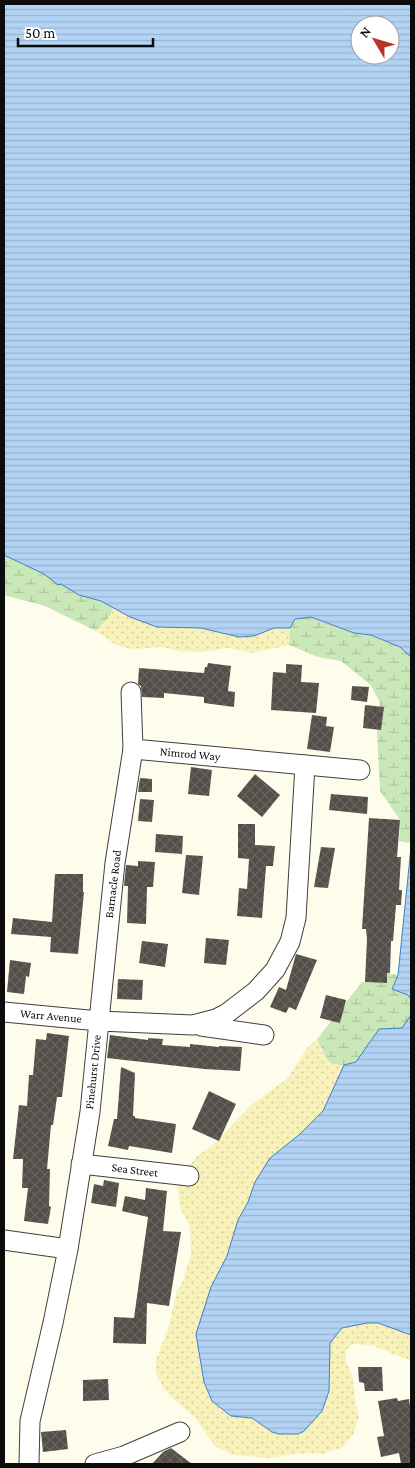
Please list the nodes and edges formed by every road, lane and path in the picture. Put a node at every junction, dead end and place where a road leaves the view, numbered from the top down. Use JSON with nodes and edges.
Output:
{"nodes":[{"id":1,"x":131,"y":692,"type":"dead end"},
{"id":2,"x":133,"y":749,"type":"junction"},
{"id":3,"x":305,"y":765,"type":"junction"},
{"id":4,"x":360,"y":770,"type":"dead end"},
{"id":5,"x":4,"y":1012,"type":"edge"},
{"id":6,"x":98,"y":1021,"type":"junction"},
{"id":7,"x":193,"y":1025,"type":"junction"},
{"id":8,"x":264,"y":1035,"type":"dead end"},
{"id":9,"x":81,"y":1164,"type":"junction"},
{"id":10,"x":190,"y":1176,"type":"dead end"},
{"id":11,"x":4,"y":1240,"type":"edge"},
{"id":12,"x":68,"y":1249,"type":"junction"},
{"id":13,"x":180,"y":1432,"type":"dead end"},
{"id":14,"x":29,"y":1464,"type":"edge"},
{"id":15,"x":95,"y":1464,"type":"edge"}],
"edges":[{"from":1,"to":2,"type":"street"},
{"from":2,"to":3,"type":"street","name":"Nimrod Way"},
{"from":2,"to":6,"type":"street","name":"Barnacle Road"},
{"from":3,"to":4,"type":"street","name":"Nimrod Way"},
{"from":3,"to":7,"type":"street","name":"Pinehurst Drive"},
{"from":5,"to":6,"type":"street","name":"Warr Avenue"},
{"from":6,"to":7,"type":"street","name":"Pinehurst Drive"},
{"from":6,"to":9,"type":"street","name":"Pinehurst Drive"},
{"from":7,"to":8,"type":"street"},
{"from":9,"to":10,"type":"street","name":"Sea Street"},
{"from":9,"to":12,"type":"street","name":"Pinehurst Drive"},
{"from":11,"to":12,"type":"street"},
{"from":12,"to":14,"type":"street","name":"Pinehurst Drive"},
{"from":13,"to":15,"type":"street"}]}
